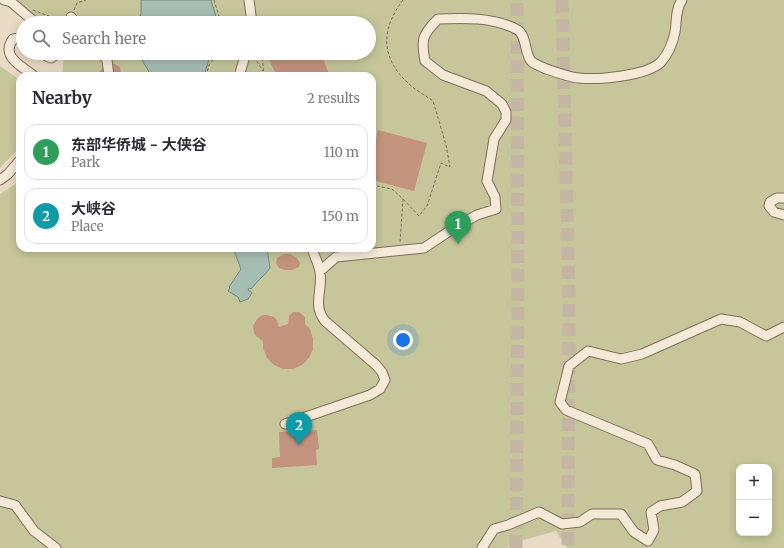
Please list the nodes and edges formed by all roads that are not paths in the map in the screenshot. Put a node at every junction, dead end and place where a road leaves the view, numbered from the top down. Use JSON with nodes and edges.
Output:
{"nodes":[{"id":1,"x":4,"y":0,"type":"edge"},
{"id":2,"x":249,"y":0,"type":"edge"},
{"id":3,"x":682,"y":0,"type":"edge"},
{"id":4,"x":28,"y":16,"type":"edge"},
{"id":5,"x":251,"y":16,"type":"edge"},
{"id":6,"x":16,"y":39,"type":"edge"},
{"id":7,"x":107,"y":60,"type":"edge"},
{"id":8,"x":244,"y":60,"type":"edge"},
{"id":9,"x":29,"y":72,"type":"edge"},
{"id":10,"x":108,"y":72,"type":"edge"},
{"id":11,"x":241,"y":72,"type":"edge"},
{"id":12,"x":16,"y":165,"type":"edge"},
{"id":13,"x":0,"y":180,"type":"edge"},
{"id":14,"x":784,"y":198,"type":"edge"},
{"id":15,"x":784,"y":215,"type":"edge"},
{"id":16,"x":313,"y":252,"type":"edge"},
{"id":17,"x":320,"y":271,"type":"junction"},
{"id":18,"x":784,"y":327,"type":"edge"},
{"id":19,"x":285,"y":424,"type":"dead end"},
{"id":20,"x":0,"y":501,"type":"edge"},
{"id":21,"x":56,"y":548,"type":"edge"},
{"id":22,"x":482,"y":548,"type":"edge"}],
"edges":[{"from":1,"to":4,"type":"street"},
{"from":2,"to":5,"type":"street"},
{"from":3,"to":17,"type":"street"},
{"from":6,"to":9,"type":"street"},
{"from":7,"to":10,"type":"street"},
{"from":8,"to":11,"type":"street"},
{"from":12,"to":13,"type":"street"},
{"from":14,"to":15,"type":"street"},
{"from":16,"to":17,"type":"street"},
{"from":17,"to":19,"type":"street"},
{"from":18,"to":22,"type":"street"},
{"from":20,"to":21,"type":"street"}]}
